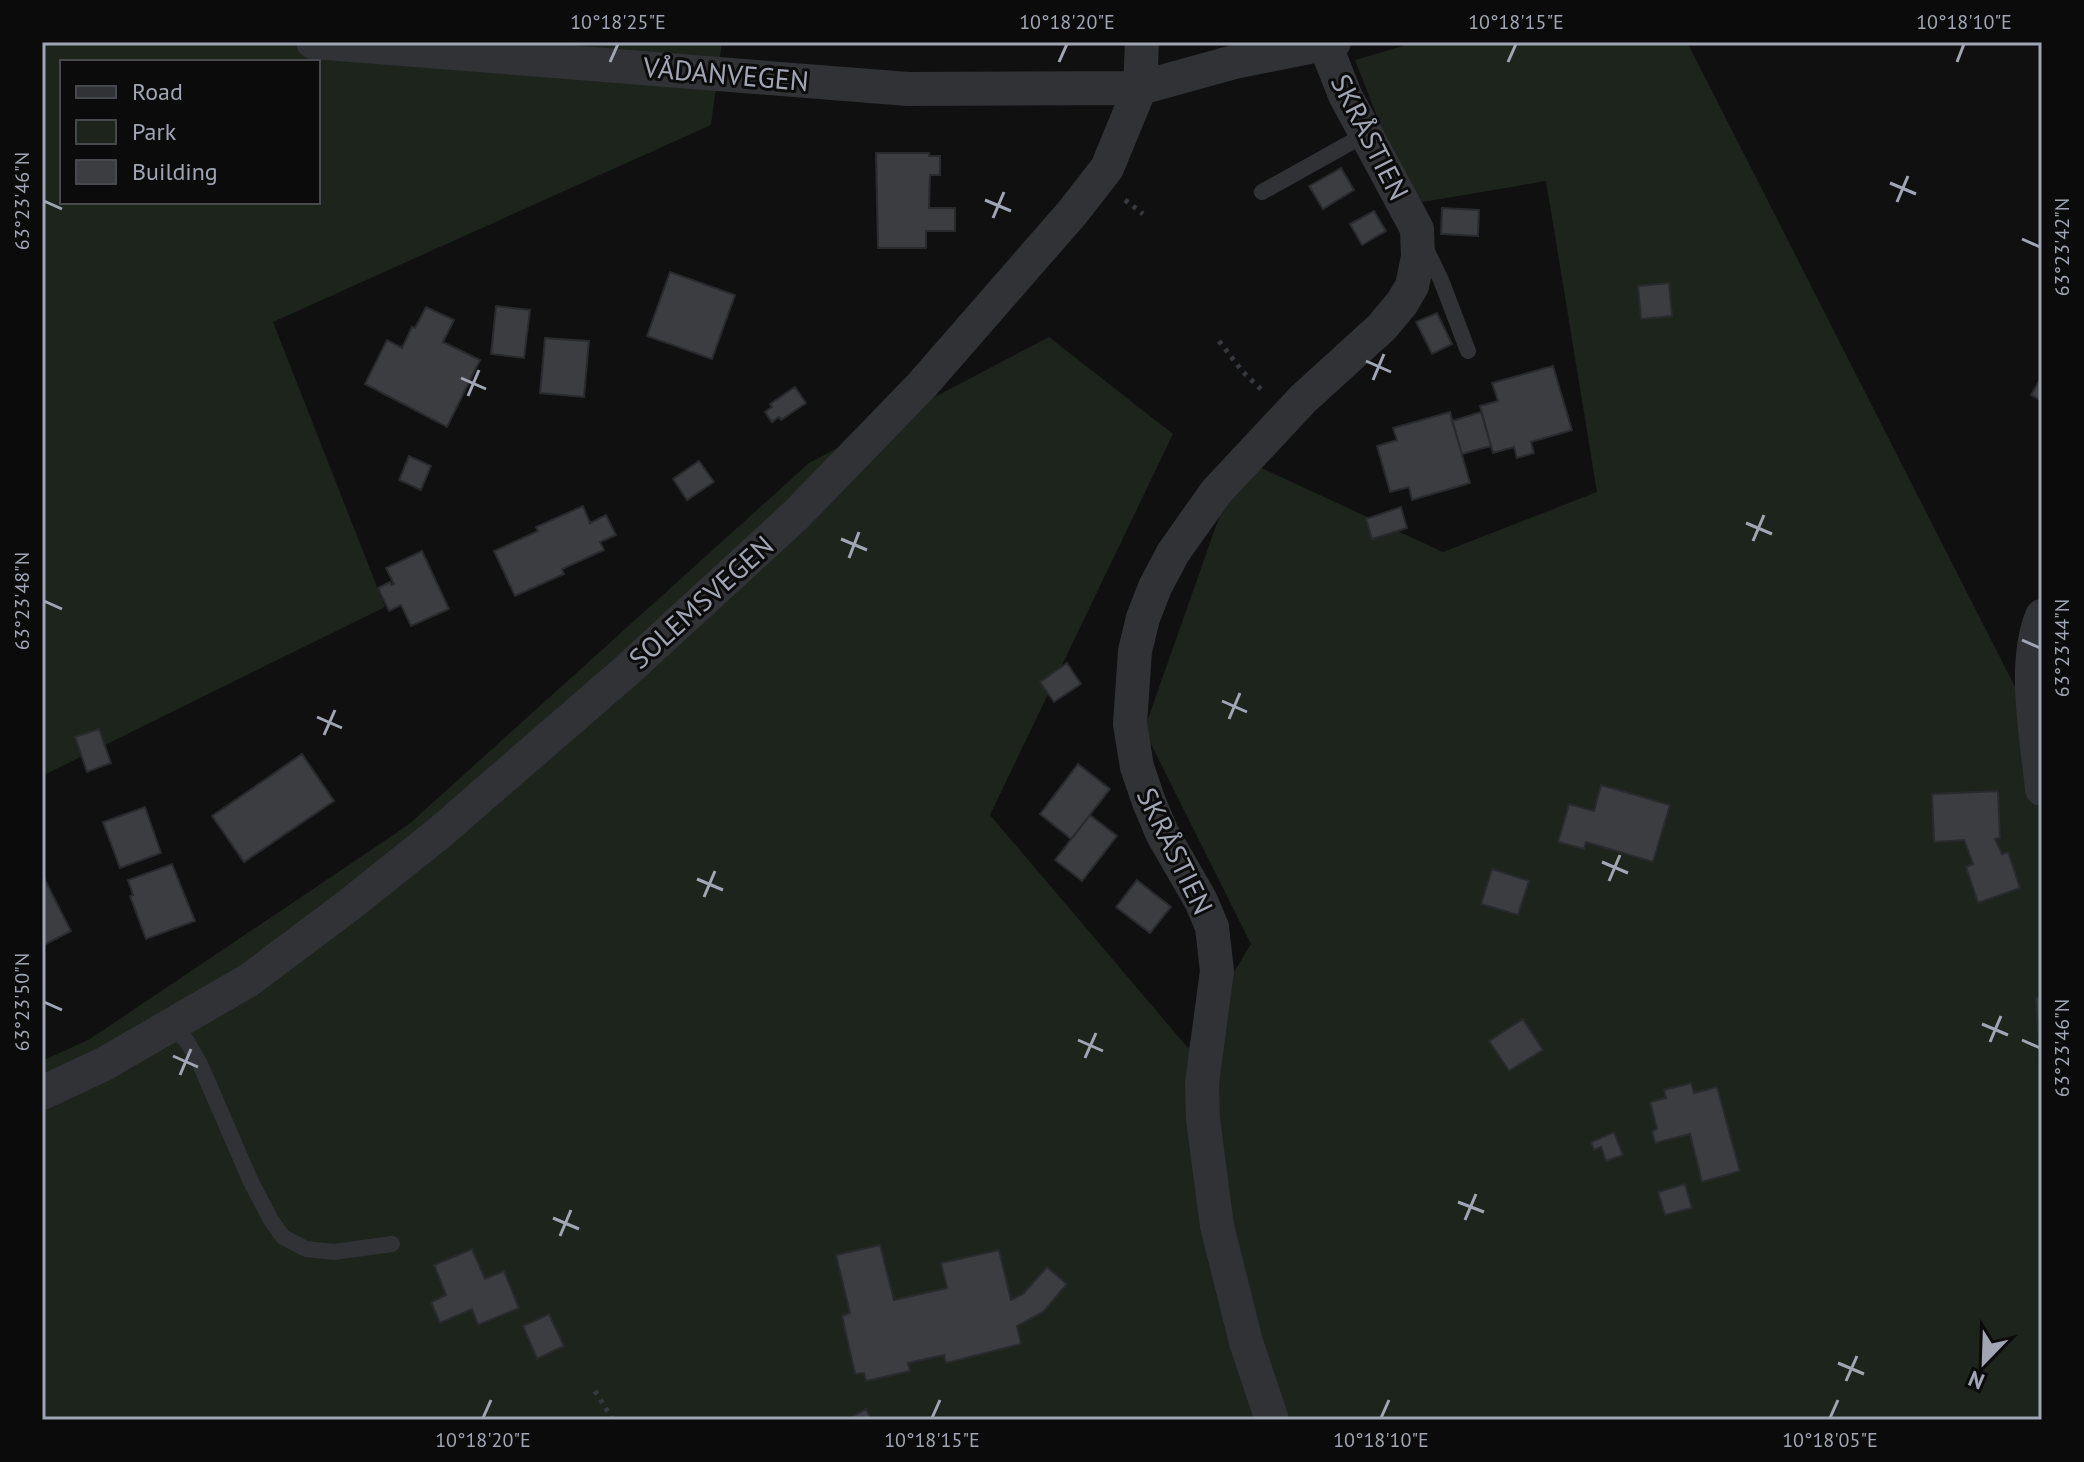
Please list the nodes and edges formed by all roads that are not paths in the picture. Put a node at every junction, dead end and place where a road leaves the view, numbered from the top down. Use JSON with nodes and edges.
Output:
{"nodes":[{"id":1,"x":313,"y":42,"type":"edge"},
{"id":2,"x":1142,"y":42,"type":"edge"},
{"id":3,"x":1329,"y":43,"type":"edge"},
{"id":4,"x":1140,"y":88,"type":"junction"},
{"id":5,"x":1366,"y":134,"type":"junction"},
{"id":6,"x":1262,"y":192,"type":"dead end"},
{"id":7,"x":1417,"y":229,"type":"junction"},
{"id":8,"x":1468,"y":351,"type":"dead end"},
{"id":9,"x":2042,"y":616,"type":"edge"},
{"id":10,"x":2042,"y":789,"type":"edge"},
{"id":11,"x":170,"y":1026,"type":"junction"},
{"id":12,"x":42,"y":1093,"type":"edge"},
{"id":13,"x":392,"y":1244,"type":"dead end"},
{"id":14,"x":1272,"y":1420,"type":"edge"}],
"edges":[{"from":1,"to":4,"type":"street","name":"VÅDANVEGEN"},
{"from":2,"to":4,"type":"street"},
{"from":3,"to":4,"type":"street","name":"VÅDANVEGEN"},
{"from":3,"to":5,"type":"street","name":"SKRÅSTIEN"},
{"from":4,"to":11,"type":"street","name":"SOLEMSVEGEN"},
{"from":5,"to":6,"type":"lane"},
{"from":5,"to":7,"type":"street","name":"SKRÅSTIEN"},
{"from":7,"to":8,"type":"lane","name":"SKRÅSTIEN"},
{"from":7,"to":14,"type":"street","name":"SKRÅSTIEN"},
{"from":9,"to":10,"type":"street"},
{"from":11,"to":12,"type":"street","name":"SOLEMSVEGEN"},
{"from":11,"to":13,"type":"lane"}]}
